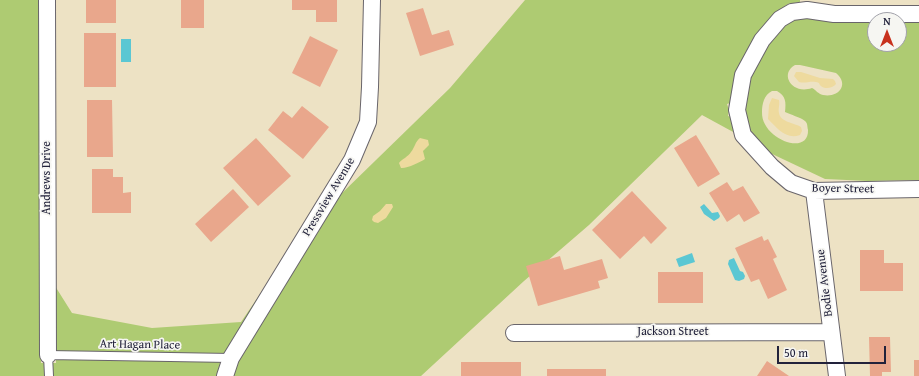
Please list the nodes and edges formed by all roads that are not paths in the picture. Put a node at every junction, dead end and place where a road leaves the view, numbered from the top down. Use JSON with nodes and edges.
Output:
{"nodes":[{"id":1,"x":47,"y":0,"type":"edge"},
{"id":2,"x":372,"y":0,"type":"edge"},
{"id":3,"x":808,"y":5,"type":"edge"},
{"id":4,"x":919,"y":14,"type":"edge"},
{"id":5,"x":919,"y":189,"type":"edge"},
{"id":6,"x":814,"y":191,"type":"junction"},
{"id":7,"x":831,"y":332,"type":"junction"},
{"id":8,"x":514,"y":333,"type":"dead end"},
{"id":9,"x":48,"y":355,"type":"junction"},
{"id":10,"x":231,"y":358,"type":"junction"},
{"id":11,"x":49,"y":376,"type":"edge"},
{"id":12,"x":225,"y":376,"type":"edge"},
{"id":13,"x":837,"y":376,"type":"edge"}],
"edges":[{"from":1,"to":9,"type":"street","name":"Andrews Drive"},
{"from":2,"to":10,"type":"street","name":"Pressview Avenue"},
{"from":3,"to":4,"type":"street"},
{"from":3,"to":6,"type":"street","name":"Boyer Street"},
{"from":5,"to":6,"type":"street","name":"Boyer Street"},
{"from":6,"to":7,"type":"street","name":"Bodie Avenue"},
{"from":7,"to":8,"type":"street","name":"Jackson Street"},
{"from":7,"to":13,"type":"street","name":"Bodie Avenue"},
{"from":9,"to":10,"type":"lane","name":"Art Hagan Place"},
{"from":9,"to":11,"type":"lane"},
{"from":10,"to":12,"type":"street","name":"Pressview Avenue"}]}
